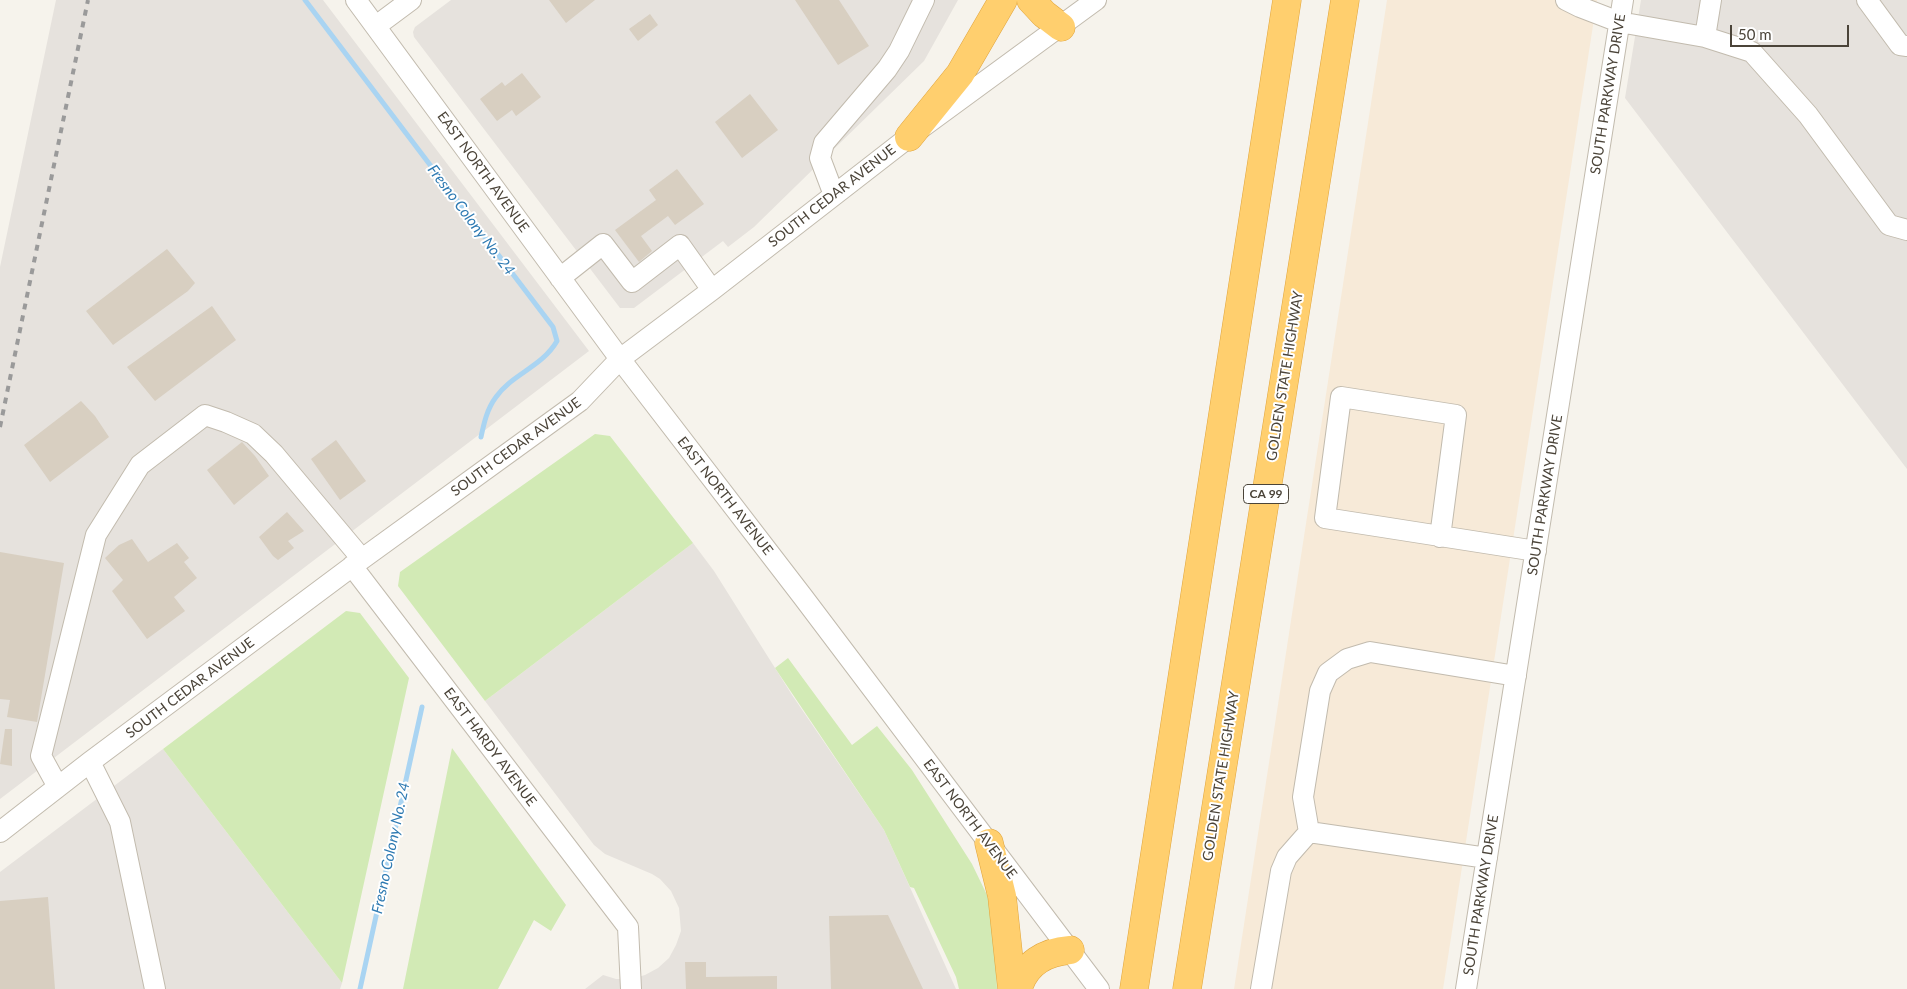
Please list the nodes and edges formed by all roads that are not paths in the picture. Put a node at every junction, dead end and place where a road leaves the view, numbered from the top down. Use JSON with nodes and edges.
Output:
{"nodes":[{"id":1,"x":356,"y":0,"type":"edge"},
{"id":2,"x":411,"y":0,"type":"edge"},
{"id":3,"x":924,"y":0,"type":"edge"},
{"id":4,"x":1003,"y":0,"type":"edge"},
{"id":5,"x":1031,"y":0,"type":"edge"},
{"id":6,"x":1096,"y":0,"type":"edge"},
{"id":7,"x":1287,"y":0,"type":"edge"},
{"id":8,"x":1345,"y":0,"type":"edge"},
{"id":9,"x":1566,"y":0,"type":"edge"},
{"id":10,"x":1623,"y":0,"type":"edge"},
{"id":11,"x":1711,"y":0,"type":"edge"},
{"id":12,"x":1867,"y":0,"type":"edge"},
{"id":13,"x":1619,"y":22,"type":"junction"},
{"id":14,"x":376,"y":26,"type":"junction"},
{"id":15,"x":1061,"y":26,"type":"junction"},
{"id":16,"x":1705,"y":37,"type":"junction"},
{"id":17,"x":1907,"y":46,"type":"edge"},
{"id":18,"x":909,"y":137,"type":"junction"},
{"id":19,"x":834,"y":195,"type":"junction"},
{"id":20,"x":1907,"y":230,"type":"edge"},
{"id":21,"x":560,"y":278,"type":"junction"},
{"id":22,"x":712,"y":290,"type":"junction"},
{"id":23,"x":620,"y":359,"type":"junction"},
{"id":24,"x":1440,"y":536,"type":"junction"},
{"id":25,"x":1536,"y":551,"type":"junction"},
{"id":26,"x":357,"y":563,"type":"junction"},
{"id":27,"x":1516,"y":676,"type":"junction"},
{"id":28,"x":90,"y":762,"type":"junction"},
{"id":29,"x":58,"y":787,"type":"junction"},
{"id":30,"x":0,"y":832,"type":"edge"},
{"id":31,"x":1309,"y":832,"type":"junction"},
{"id":32,"x":989,"y":844,"type":"junction"},
{"id":33,"x":1487,"y":858,"type":"junction"},
{"id":34,"x":1070,"y":950,"type":"junction"},
{"id":35,"x":1096,"y":984,"type":"edge"},
{"id":36,"x":155,"y":989,"type":"edge"},
{"id":37,"x":631,"y":989,"type":"edge"},
{"id":38,"x":1012,"y":989,"type":"edge"},
{"id":39,"x":1018,"y":989,"type":"edge"},
{"id":40,"x":1134,"y":989,"type":"edge"},
{"id":41,"x":1187,"y":989,"type":"edge"},
{"id":42,"x":1261,"y":989,"type":"edge"},
{"id":43,"x":1466,"y":989,"type":"edge"}],
"edges":[{"from":1,"to":14,"type":"street","name":"EAST NORTH AVENUE"},
{"from":2,"to":14,"type":"street"},
{"from":3,"to":19,"type":"street"},
{"from":4,"to":18,"type":"highway"},
{"from":5,"to":15,"type":"highway"},
{"from":6,"to":15,"type":"street","name":"SOUTH CEDAR AVENUE"},
{"from":7,"to":40,"type":"highway"},
{"from":8,"to":41,"type":"highway","name":"GOLDEN STATE HIGHWAY","number":"CA 99"},
{"from":9,"to":13,"type":"street"},
{"from":10,"to":13,"type":"street","name":"SOUTH PARKWAY DRIVE"},
{"from":11,"to":16,"type":"street"},
{"from":12,"to":17,"type":"street"},
{"from":13,"to":16,"type":"street"},
{"from":13,"to":25,"type":"street","name":"SOUTH PARKWAY DRIVE"},
{"from":14,"to":21,"type":"street","name":"EAST NORTH AVENUE"},
{"from":15,"to":18,"type":"street","name":"SOUTH CEDAR AVENUE"},
{"from":16,"to":20,"type":"street"},
{"from":18,"to":19,"type":"street","name":"SOUTH CEDAR AVENUE"},
{"from":19,"to":22,"type":"street","name":"SOUTH CEDAR AVENUE"},
{"from":21,"to":22,"type":"street"},
{"from":21,"to":23,"type":"street","name":"EAST NORTH AVENUE"},
{"from":22,"to":23,"type":"street","name":"SOUTH CEDAR AVENUE"},
{"from":23,"to":26,"type":"street","name":"SOUTH CEDAR AVENUE"},
{"from":23,"to":32,"type":"street","name":"EAST NORTH AVENUE"},
{"from":24,"to":24,"type":"street"},
{"from":24,"to":25,"type":"street"},
{"from":25,"to":27,"type":"street","name":"SOUTH PARKWAY DRIVE"},
{"from":26,"to":28,"type":"street","name":"SOUTH CEDAR AVENUE"},
{"from":26,"to":29,"type":"street","name":"EAST HARDY AVENUE"},
{"from":26,"to":37,"type":"street","name":"EAST HARDY AVENUE"},
{"from":27,"to":31,"type":"street"},
{"from":27,"to":33,"type":"street","name":"SOUTH PARKWAY DRIVE"},
{"from":28,"to":29,"type":"street","name":"SOUTH CEDAR AVENUE"},
{"from":28,"to":36,"type":"street"},
{"from":29,"to":30,"type":"street","name":"SOUTH CEDAR AVENUE"},
{"from":31,"to":33,"type":"street"},
{"from":31,"to":42,"type":"street"},
{"from":32,"to":34,"type":"street","name":"EAST NORTH AVENUE"},
{"from":32,"to":38,"type":"highway"},
{"from":33,"to":43,"type":"street","name":"SOUTH PARKWAY DRIVE"},
{"from":34,"to":35,"type":"street","name":"EAST NORTH AVENUE"},
{"from":34,"to":39,"type":"highway"}]}
